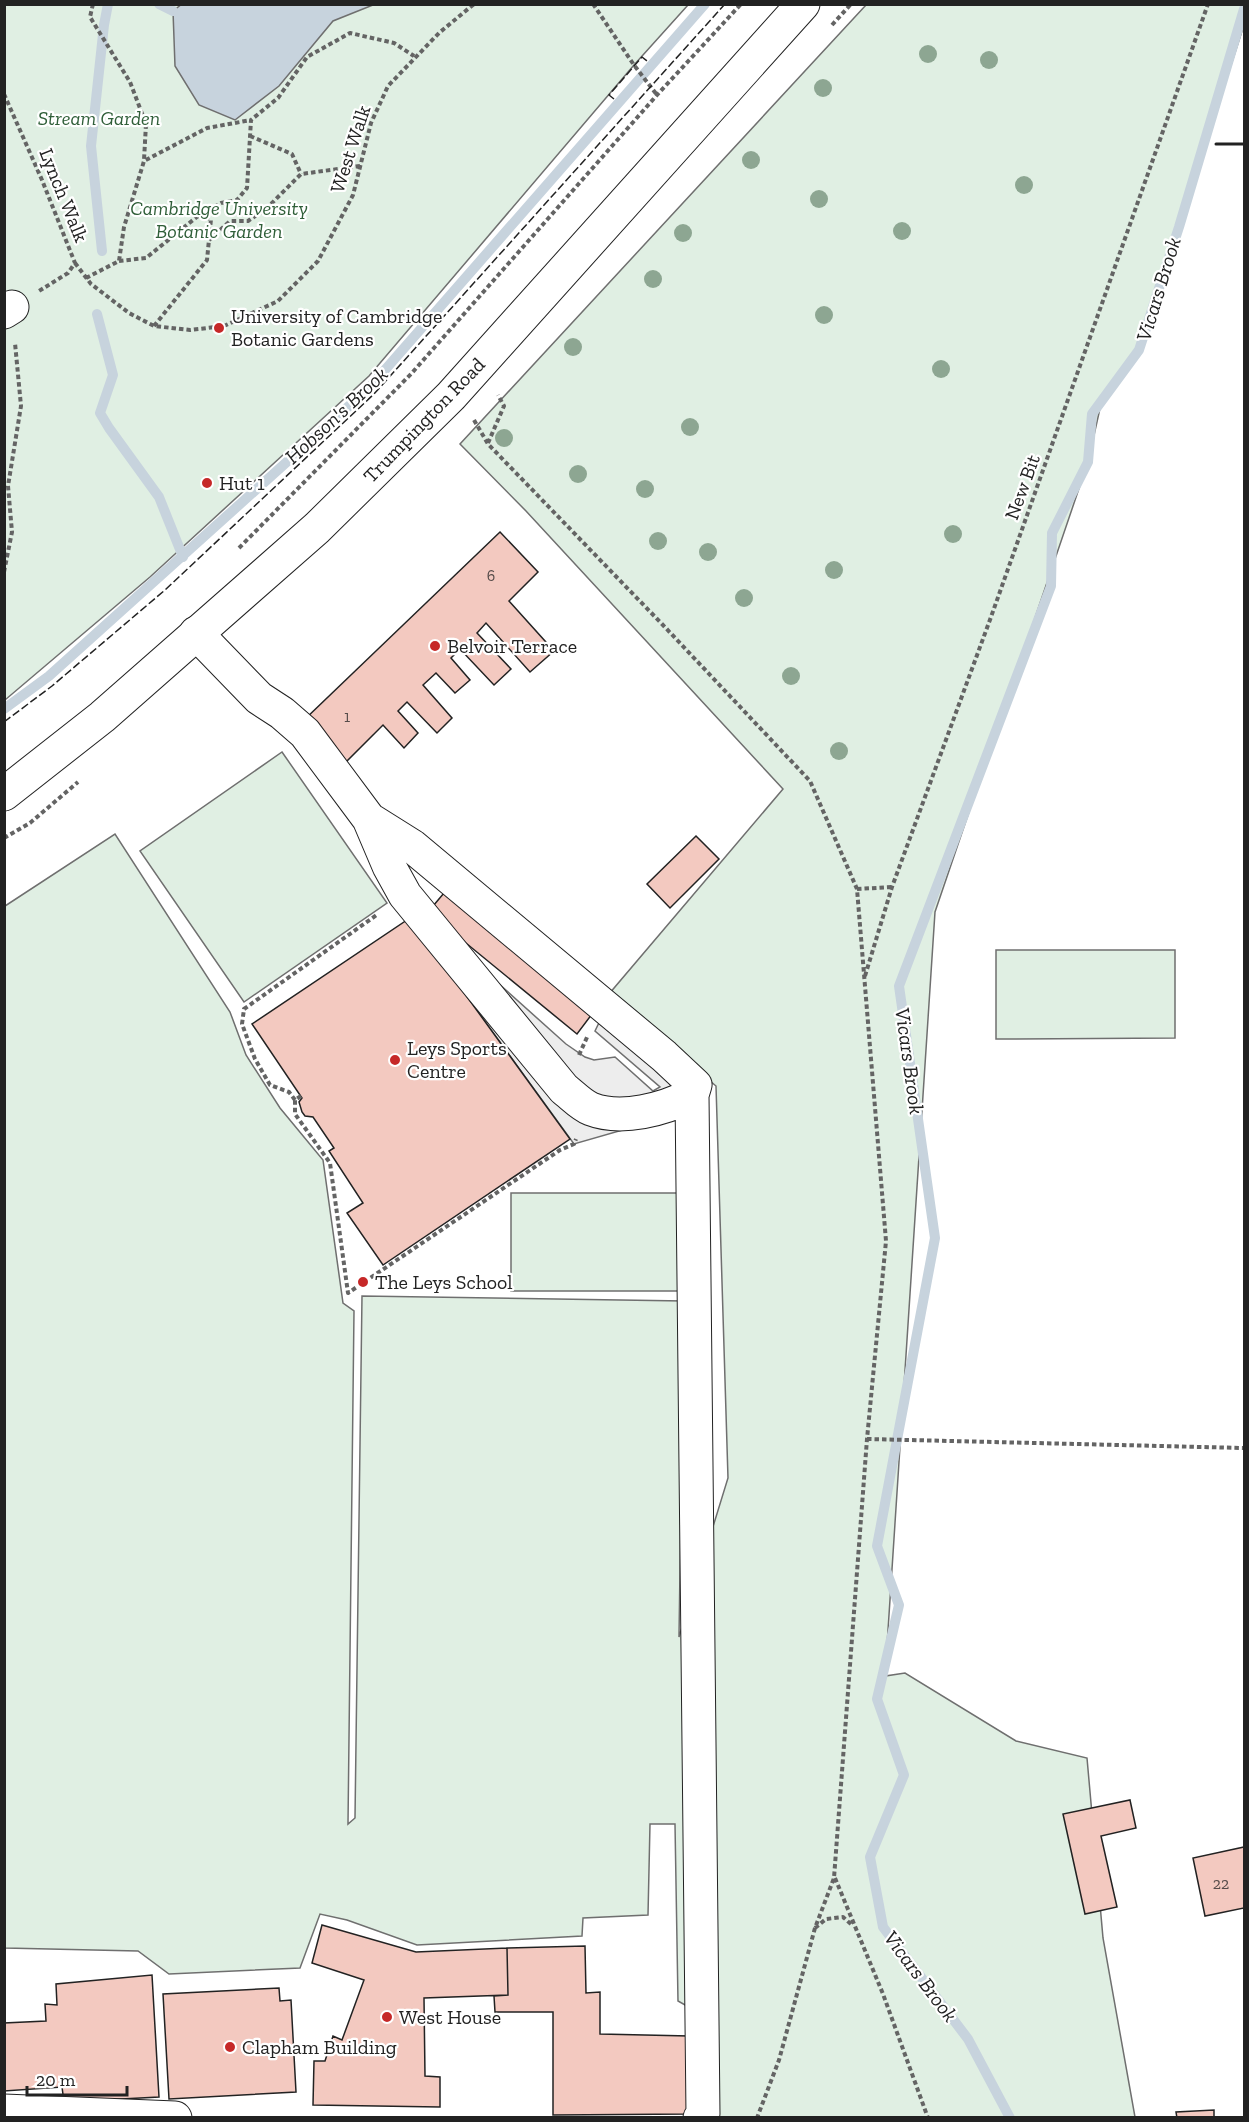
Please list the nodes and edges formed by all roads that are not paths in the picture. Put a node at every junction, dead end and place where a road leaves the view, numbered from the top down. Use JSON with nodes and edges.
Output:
{"nodes":[{"id":1,"x":803,"y":4,"type":"edge"},
{"id":2,"x":196,"y":633,"type":"junction"},
{"id":3,"x":4,"y":794,"type":"edge"},
{"id":4,"x":369,"y":819,"type":"junction"},
{"id":5,"x":692,"y":1095,"type":"junction"},
{"id":6,"x":4,"y":2111,"type":"edge"},
{"id":7,"x":175,"y":2118,"type":"edge"},
{"id":8,"x":700,"y":2118,"type":"edge"}],
"edges":[{"from":1,"to":2,"type":"main road","name":"Trumpington Road"},
{"from":2,"to":3,"type":"main road","name":"Trumpington Road"},
{"from":2,"to":4,"type":"main road"},
{"from":4,"to":5,"type":"main road"},
{"from":4,"to":5,"type":"main road"},
{"from":5,"to":8,"type":"main road"},
{"from":6,"to":7,"type":"main road"}]}
